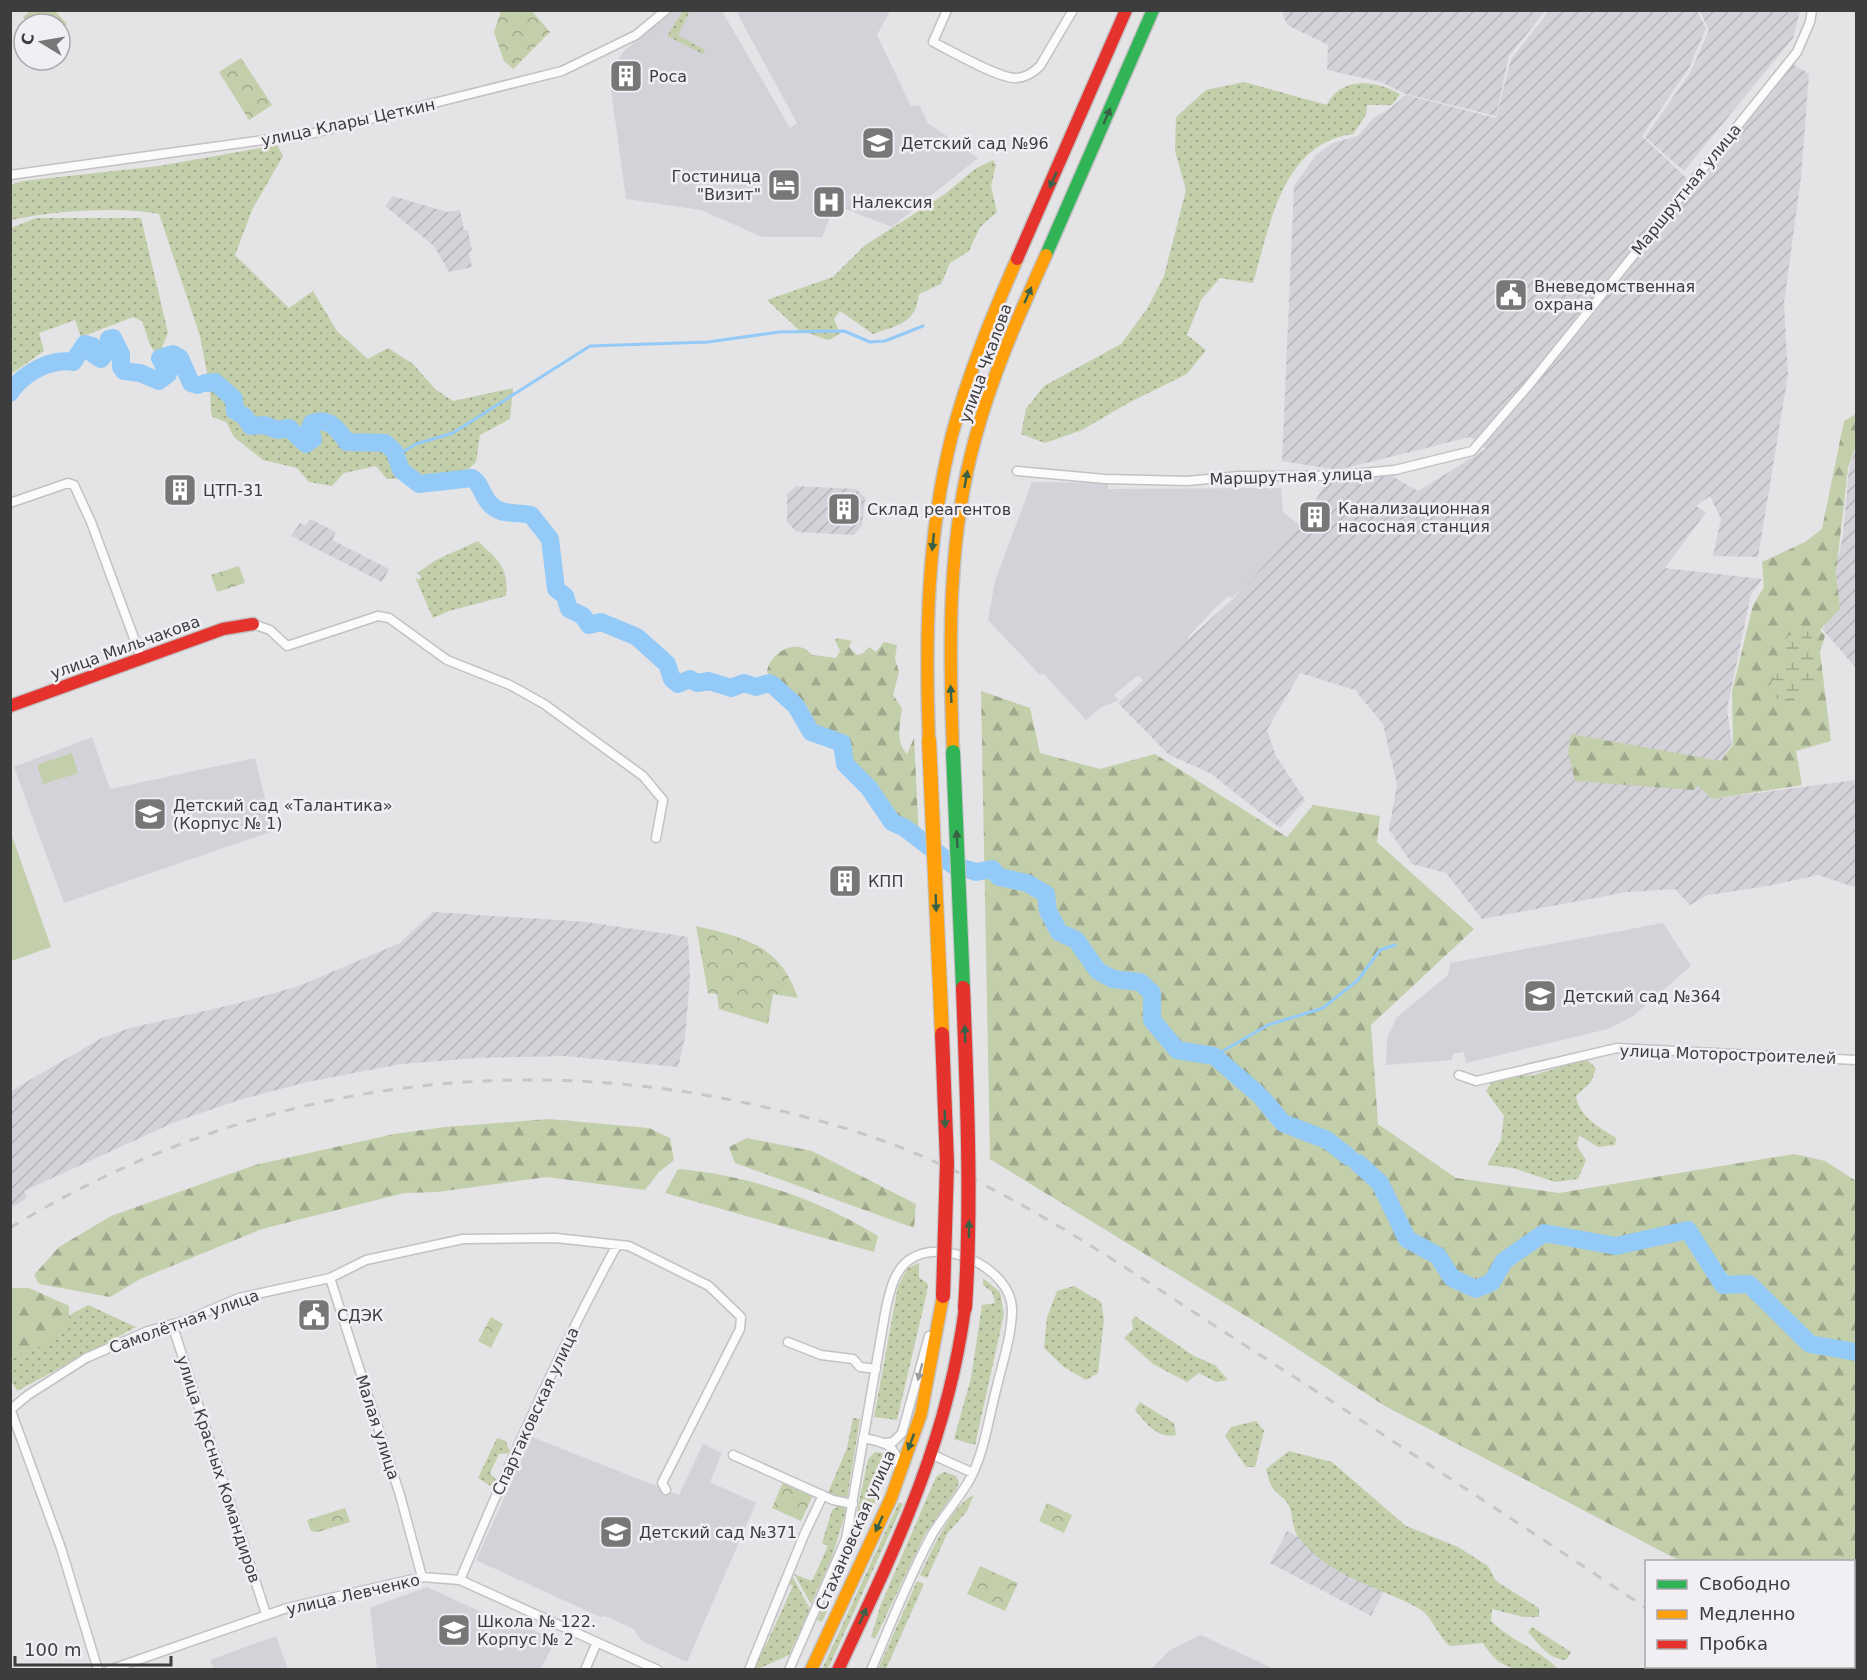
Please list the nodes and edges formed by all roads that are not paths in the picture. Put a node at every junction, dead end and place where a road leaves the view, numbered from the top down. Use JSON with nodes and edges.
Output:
{"nodes":[{"id":1,"x":666,"y":10,"type":"edge"},
{"id":2,"x":948,"y":10,"type":"edge"},
{"id":3,"x":1073,"y":10,"type":"edge"},
{"id":4,"x":1126,"y":10,"type":"edge"},
{"id":5,"x":1153,"y":10,"type":"edge"},
{"id":6,"x":1812,"y":10,"type":"edge"},
{"id":7,"x":10,"y":175,"type":"edge"},
{"id":8,"x":1017,"y":471,"type":"dead end"},
{"id":9,"x":10,"y":503,"type":"edge"},
{"id":10,"x":253,"y":624,"type":"joint"},
{"id":11,"x":141,"y":657,"type":"junction"},
{"id":12,"x":10,"y":706,"type":"edge"},
{"id":13,"x":656,"y":838,"type":"dead end"},
{"id":14,"x":1857,"y":1060,"type":"edge"},
{"id":15,"x":1459,"y":1075,"type":"dead end"},
{"id":16,"x":617,"y":1245,"type":"junction"},
{"id":17,"x":330,"y":1278,"type":"junction"},
{"id":18,"x":943,"y":1296,"type":"junction"},
{"id":19,"x":172,"y":1324,"type":"junction"},
{"id":20,"x":788,"y":1342,"type":"dead end"},
{"id":21,"x":876,"y":1369,"type":"junction"},
{"id":22,"x":11,"y":1409,"type":"edge"},
{"id":23,"x":863,"y":1438,"type":"junction"},
{"id":24,"x":885,"y":1443,"type":"junction"},
{"id":25,"x":733,"y":1455,"type":"dead end"},
{"id":26,"x":933,"y":1455,"type":"junction"},
{"id":27,"x":901,"y":1470,"type":"junction"},
{"id":28,"x":974,"y":1473,"type":"junction"},
{"id":29,"x":666,"y":1490,"type":"dead end"},
{"id":30,"x":823,"y":1496,"type":"junction"},
{"id":31,"x":853,"y":1504,"type":"junction"},
{"id":32,"x":422,"y":1577,"type":"junction"},
{"id":33,"x":460,"y":1580,"type":"junction"},
{"id":34,"x":266,"y":1614,"type":"junction"},
{"id":35,"x":597,"y":1642,"type":"junction"},
{"id":36,"x":98,"y":1670,"type":"edge"},
{"id":37,"x":109,"y":1670,"type":"edge"},
{"id":38,"x":585,"y":1670,"type":"edge"},
{"id":39,"x":658,"y":1670,"type":"edge"},
{"id":40,"x":749,"y":1670,"type":"edge"},
{"id":41,"x":789,"y":1670,"type":"edge"},
{"id":42,"x":811,"y":1670,"type":"edge"},
{"id":43,"x":838,"y":1670,"type":"edge"},
{"id":44,"x":871,"y":1670,"type":"edge"}],
"edges":[{"from":1,"to":7,"type":"street","name":"улица Клары Цеткин"},
{"from":2,"to":3,"type":"street"},
{"from":4,"to":18,"type":"main road","name":"улица Чкалова","one_way":true,"bridge":true},
{"from":26,"to":5,"type":"main road","name":"улица Чкалова","one_way":true,"bridge":true},
{"from":6,"to":8,"type":"street","name":"Маршрутная улица"},
{"from":9,"to":11,"type":"street"},
{"from":10,"to":11,"type":"main road","name":"улица Мильчакова"},
{"from":10,"to":13,"type":"street"},
{"from":11,"to":12,"type":"main road","name":"улица Мильчакова"},
{"from":14,"to":15,"type":"street","name":"улица Моторостроителей"},
{"from":16,"to":17,"type":"street","name":"Самолётная улица"},
{"from":16,"to":29,"type":"street","name":"Самолётная улица"},
{"from":16,"to":33,"type":"street","name":"Спартаковская улица"},
{"from":17,"to":19,"type":"street","name":"Самолётная улица"},
{"from":17,"to":32,"type":"street","name":"Малая улица"},
{"from":18,"to":24,"type":"street","one_way":true},
{"from":18,"to":27,"type":"main road","name":"Стахановская улица","one_way":true},
{"from":19,"to":22,"type":"street","name":"Самолётная улица"},
{"from":19,"to":34,"type":"street","name":"улица Красных Командиров"},
{"from":20,"to":21,"type":"street"},
{"from":21,"to":23,"type":"street"},
{"from":21,"to":28,"type":"street"},
{"from":22,"to":36,"type":"street"},
{"from":23,"to":24,"type":"street"},
{"from":23,"to":31,"type":"street"},
{"from":24,"to":27,"type":"street"},
{"from":25,"to":30,"type":"street"},
{"from":26,"to":28,"type":"street"},
{"from":43,"to":26,"type":"main road","one_way":true},
{"from":27,"to":42,"type":"main road","name":"Стахановская улица","one_way":true},
{"from":28,"to":44,"type":"street"},
{"from":30,"to":31,"type":"street"},
{"from":30,"to":40,"type":"street"},
{"from":31,"to":41,"type":"street"},
{"from":32,"to":33,"type":"street","name":"улица Левченко"},
{"from":32,"to":34,"type":"street","name":"улица Левченко"},
{"from":33,"to":35,"type":"street","name":"улица Левченко"},
{"from":34,"to":37,"type":"street","name":"улица Левченко"},
{"from":35,"to":38,"type":"street"},
{"from":35,"to":39,"type":"street","name":"улица Левченко"}]}
